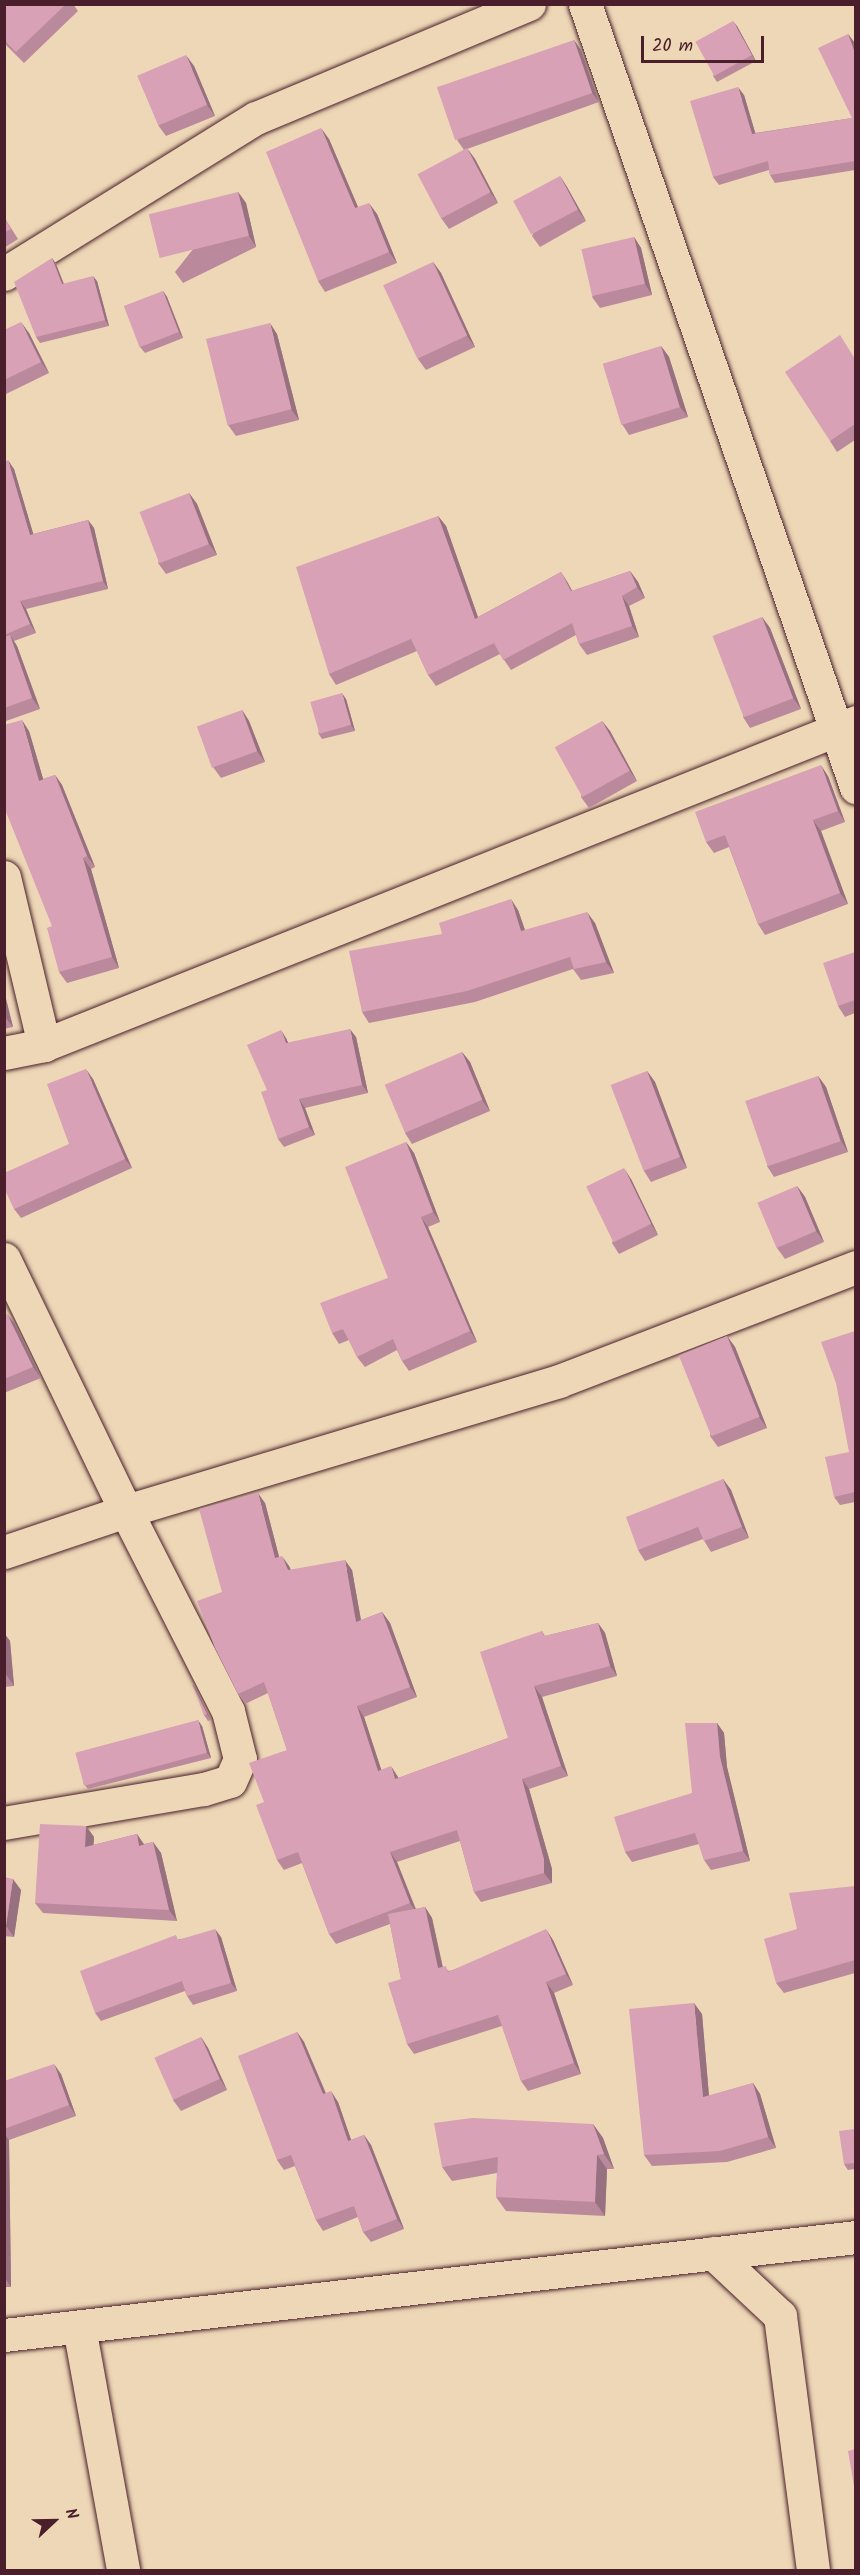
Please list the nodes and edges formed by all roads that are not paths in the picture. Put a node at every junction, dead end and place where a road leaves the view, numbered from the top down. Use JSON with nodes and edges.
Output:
{"nodes":[{"id":1,"x":529,"y":4,"type":"edge"},
{"id":2,"x":585,"y":4,"type":"edge"},
{"id":3,"x":4,"y":274,"type":"edge"},
{"id":4,"x":845,"y":726,"type":"edge"},
{"id":5,"x":855,"y":787,"type":"edge"},
{"id":6,"x":4,"y":877,"type":"edge"},
{"id":7,"x":44,"y":1045,"type":"junction"},
{"id":8,"x":4,"y":1053,"type":"edge"},
{"id":9,"x":4,"y":1259,"type":"edge"},
{"id":10,"x":855,"y":1267,"type":"edge"},
{"id":11,"x":126,"y":1511,"type":"junction"},
{"id":12,"x":4,"y":1552,"type":"edge"},
{"id":13,"x":4,"y":1823,"type":"edge"},
{"id":14,"x":855,"y":2237,"type":"edge"},
{"id":15,"x":713,"y":2253,"type":"junction"},
{"id":16,"x":80,"y":2327,"type":"junction"},
{"id":17,"x":4,"y":2336,"type":"edge"},
{"id":18,"x":123,"y":2571,"type":"edge"},
{"id":19,"x":813,"y":2571,"type":"edge"}],
"edges":[{"from":1,"to":3,"type":"street"},
{"from":2,"to":4,"type":"street"},
{"from":4,"to":5,"type":"street"},
{"from":4,"to":7,"type":"street"},
{"from":6,"to":7,"type":"street"},
{"from":7,"to":8,"type":"street"},
{"from":9,"to":11,"type":"street"},
{"from":10,"to":11,"type":"street"},
{"from":11,"to":12,"type":"street"},
{"from":11,"to":13,"type":"street"},
{"from":14,"to":15,"type":"street"},
{"from":15,"to":16,"type":"street"},
{"from":15,"to":19,"type":"street"},
{"from":16,"to":17,"type":"street"},
{"from":16,"to":18,"type":"street"}]}
